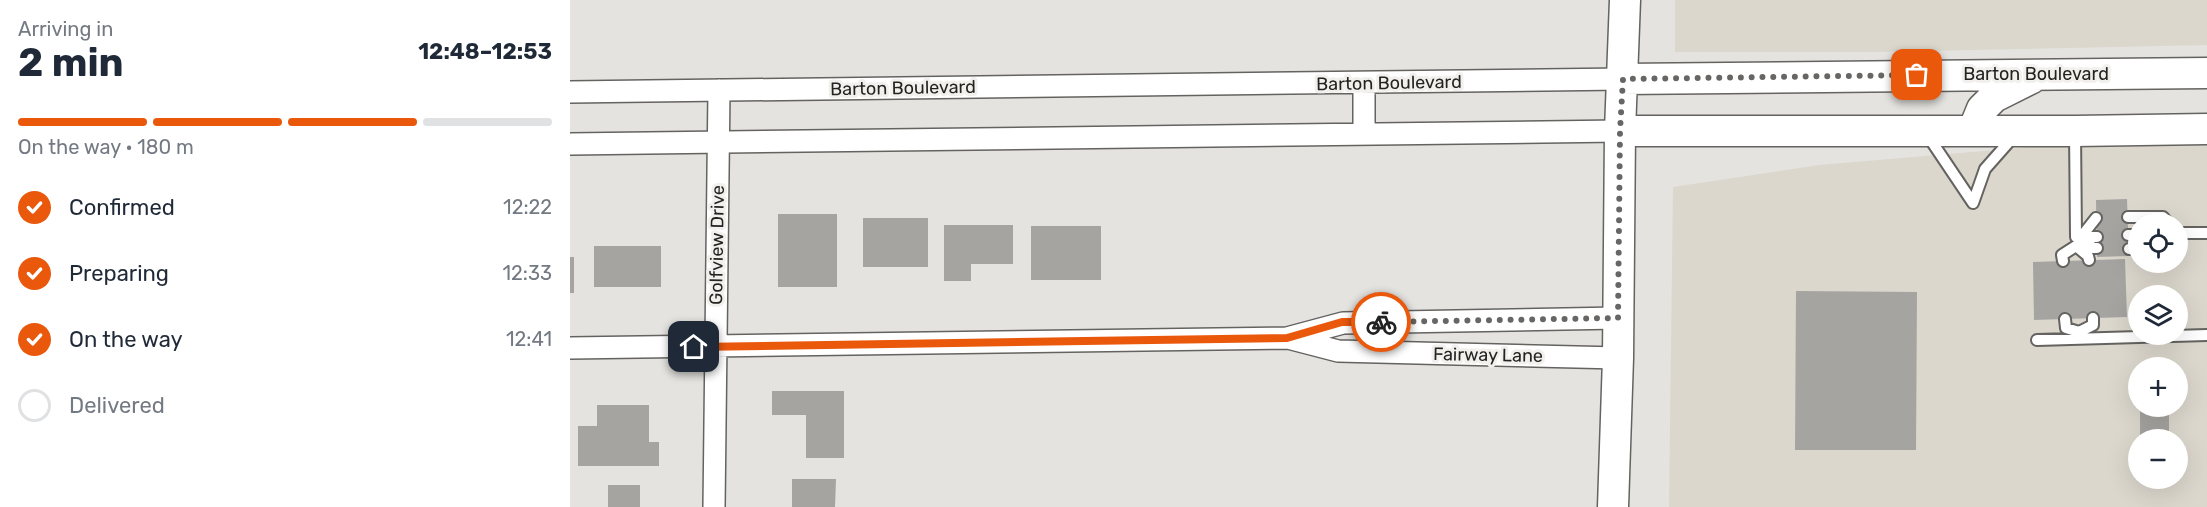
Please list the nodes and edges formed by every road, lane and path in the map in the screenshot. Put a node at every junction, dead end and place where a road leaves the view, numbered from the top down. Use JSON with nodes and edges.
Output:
{"nodes":[{"id":1,"x":1626,"y":0,"type":"edge"},
{"id":2,"x":2207,"y":73,"type":"edge"},
{"id":3,"x":2040,"y":74,"type":"junction"},
{"id":4,"x":1623,"y":79,"type":"junction"},
{"id":5,"x":1364,"y":83,"type":"junction"},
{"id":6,"x":719,"y":90,"type":"junction"},
{"id":7,"x":570,"y":92,"type":"edge"},
{"id":8,"x":2207,"y":129,"type":"edge"},
{"id":9,"x":1620,"y":131,"type":"junction"},
{"id":10,"x":1925,"y":131,"type":"junction"},
{"id":11,"x":1973,"y":131,"type":"junction"},
{"id":12,"x":2018,"y":131,"type":"junction"},
{"id":13,"x":2075,"y":131,"type":"junction"},
{"id":14,"x":1364,"y":134,"type":"junction"},
{"id":15,"x":718,"y":142,"type":"junction"},
{"id":16,"x":570,"y":144,"type":"edge"},
{"id":17,"x":2096,"y":218,"type":"dead end"},
{"id":18,"x":2188,"y":233,"type":"edge"},
{"id":19,"x":2207,"y":233,"type":"edge"},
{"id":20,"x":2078,"y":240,"type":"junction"},
{"id":21,"x":2097,"y":243,"type":"dead end"},
{"id":22,"x":2089,"y":260,"type":"dead end"},
{"id":23,"x":2063,"y":261,"type":"dead end"},
{"id":24,"x":2076,"y":261,"type":"dead end"},
{"id":25,"x":1618,"y":318,"type":"junction"},
{"id":26,"x":2093,"y":318,"type":"dead end"},
{"id":27,"x":2065,"y":319,"type":"dead end"},
{"id":28,"x":2078,"y":319,"type":"dead end"},
{"id":29,"x":2079,"y":335,"type":"junction"},
{"id":30,"x":2207,"y":335,"type":"edge"},
{"id":31,"x":1287,"y":338,"type":"junction"},
{"id":32,"x":2037,"y":340,"type":"dead end"},
{"id":33,"x":715,"y":347,"type":"junction"},
{"id":34,"x":570,"y":348,"type":"edge"},
{"id":35,"x":1618,"y":358,"type":"junction"},
{"id":36,"x":714,"y":507,"type":"edge"},
{"id":37,"x":1613,"y":507,"type":"edge"}],
"edges":[{"from":1,"to":4,"type":"main road"},
{"from":2,"to":3,"type":"main road","name":"Barton Boulevard"},
{"from":3,"to":4,"type":"main road","name":"Barton Boulevard"},
{"from":3,"to":11,"type":"main road"},
{"from":4,"to":5,"type":"street","name":"Barton Boulevard"},
{"from":4,"to":9,"type":"main road"},
{"from":5,"to":6,"type":"street","name":"Barton Boulevard"},
{"from":5,"to":14,"type":"street"},
{"from":6,"to":7,"type":"street","name":"Barton Boulevard"},
{"from":6,"to":15,"type":"street","name":"Golfview Drive"},
{"from":8,"to":13,"type":"main road"},
{"from":9,"to":10,"type":"main road"},
{"from":9,"to":14,"type":"street"},
{"from":9,"to":25,"type":"main road"},
{"from":10,"to":11,"type":"main road"},
{"from":10,"to":12,"type":"lane"},
{"from":11,"to":12,"type":"main road"},
{"from":12,"to":13,"type":"main road"},
{"from":13,"to":20,"type":"lane"},
{"from":14,"to":15,"type":"street"},
{"from":15,"to":16,"type":"street"},
{"from":15,"to":33,"type":"street","name":"Golfview Drive"},
{"from":17,"to":20,"type":"lane"},
{"from":18,"to":19,"type":"lane"},
{"from":20,"to":21,"type":"lane"},
{"from":20,"to":22,"type":"lane"},
{"from":20,"to":23,"type":"lane"},
{"from":20,"to":24,"type":"lane"},
{"from":25,"to":31,"type":"street","name":"Fairway Lane"},
{"from":25,"to":35,"type":"main road"},
{"from":26,"to":29,"type":"lane"},
{"from":27,"to":29,"type":"lane"},
{"from":28,"to":29,"type":"lane"},
{"from":29,"to":30,"type":"lane"},
{"from":29,"to":32,"type":"lane"},
{"from":31,"to":33,"type":"street","name":"Fairway Lane"},
{"from":31,"to":35,"type":"street","name":"Fairway Lane"},
{"from":33,"to":34,"type":"street","name":"Fairway Lane"},
{"from":33,"to":36,"type":"street","name":"Golfview Drive"},
{"from":35,"to":37,"type":"main road"}]}
